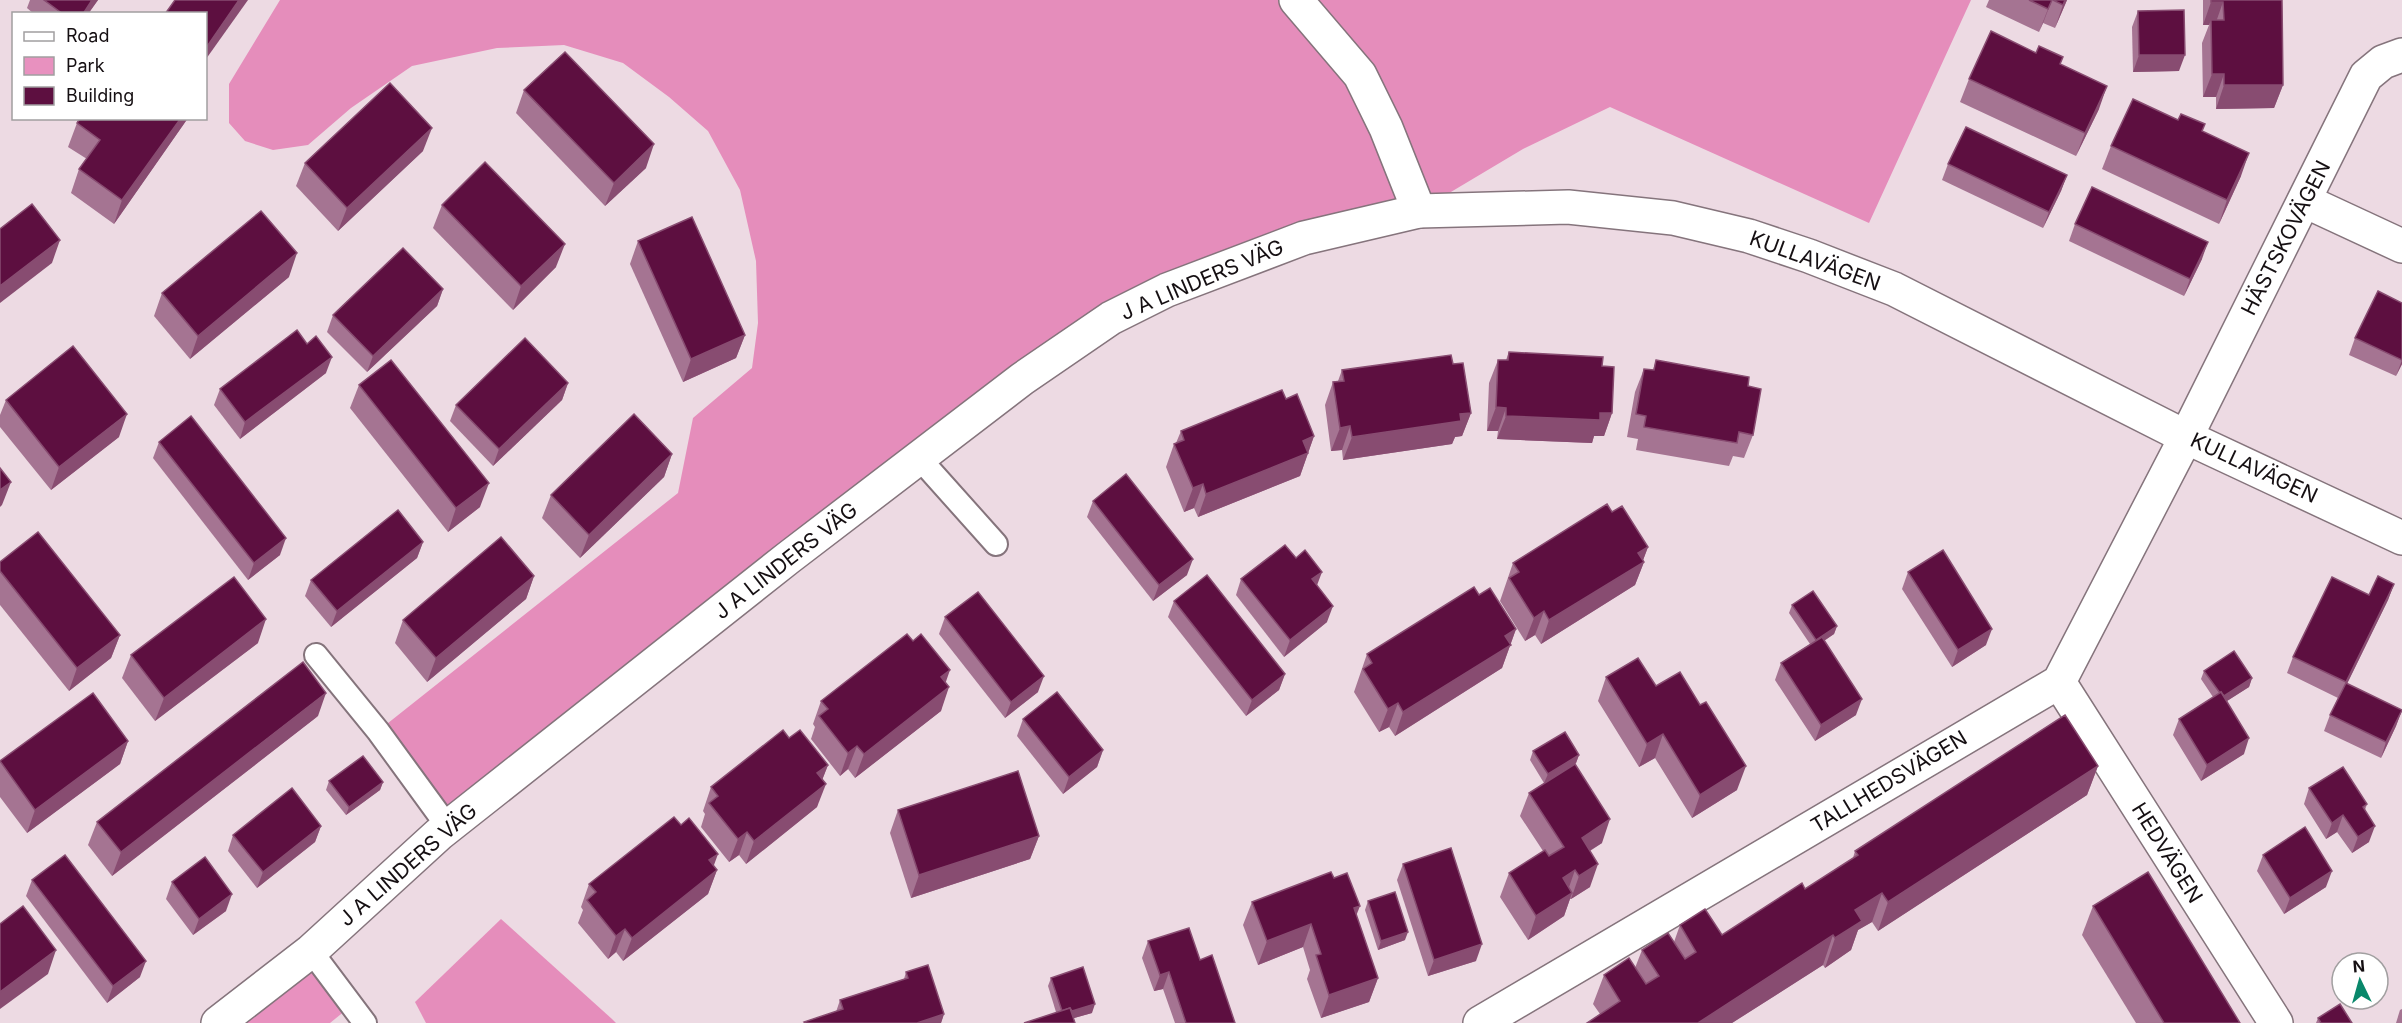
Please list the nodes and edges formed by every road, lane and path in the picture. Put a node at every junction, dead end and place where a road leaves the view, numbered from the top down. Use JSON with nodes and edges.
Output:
{"nodes":[{"id":1,"x":1296,"y":0,"type":"edge"},
{"id":2,"x":2402,"y":55,"type":"edge"},
{"id":3,"x":2305,"y":201,"type":"junction"},
{"id":4,"x":1419,"y":211,"type":"junction"},
{"id":5,"x":2402,"y":246,"type":"edge"},
{"id":6,"x":2186,"y":436,"type":"junction"},
{"id":7,"x":920,"y":459,"type":"junction"},
{"id":8,"x":2402,"y":538,"type":"edge"},
{"id":9,"x":996,"y":544,"type":"dead end"},
{"id":10,"x":316,"y":655,"type":"dead end"},
{"id":11,"x":2059,"y":682,"type":"junction"},
{"id":12,"x":448,"y":827,"type":"junction"},
{"id":13,"x":311,"y":951,"type":"junction"},
{"id":14,"x":218,"y":1023,"type":"edge"},
{"id":15,"x":365,"y":1023,"type":"edge"},
{"id":16,"x":1482,"y":1023,"type":"edge"},
{"id":17,"x":2276,"y":1023,"type":"edge"}],
"edges":[{"from":1,"to":4,"type":"street"},
{"from":2,"to":3,"type":"street","name":"HÄSTSKOVÄGEN"},
{"from":3,"to":5,"type":"street"},
{"from":3,"to":6,"type":"street","name":"HÄSTSKOVÄGEN"},
{"from":4,"to":6,"type":"street","name":"KULLAVÄGEN"},
{"from":4,"to":7,"type":"street","name":"J A LINDERS VÄG"},
{"from":6,"to":8,"type":"street","name":"KULLAVÄGEN"},
{"from":6,"to":11,"type":"street"},
{"from":7,"to":9,"type":"lane"},
{"from":7,"to":12,"type":"street","name":"J A LINDERS VÄG"},
{"from":10,"to":12,"type":"lane"},
{"from":11,"to":16,"type":"street","name":"TALLHEDSVÄGEN"},
{"from":11,"to":17,"type":"street","name":"HEDVÄGEN"},
{"from":12,"to":13,"type":"street","name":"J A LINDERS VÄG"},
{"from":13,"to":14,"type":"street","name":"J A LINDERS VÄG"},
{"from":13,"to":15,"type":"lane"}]}
